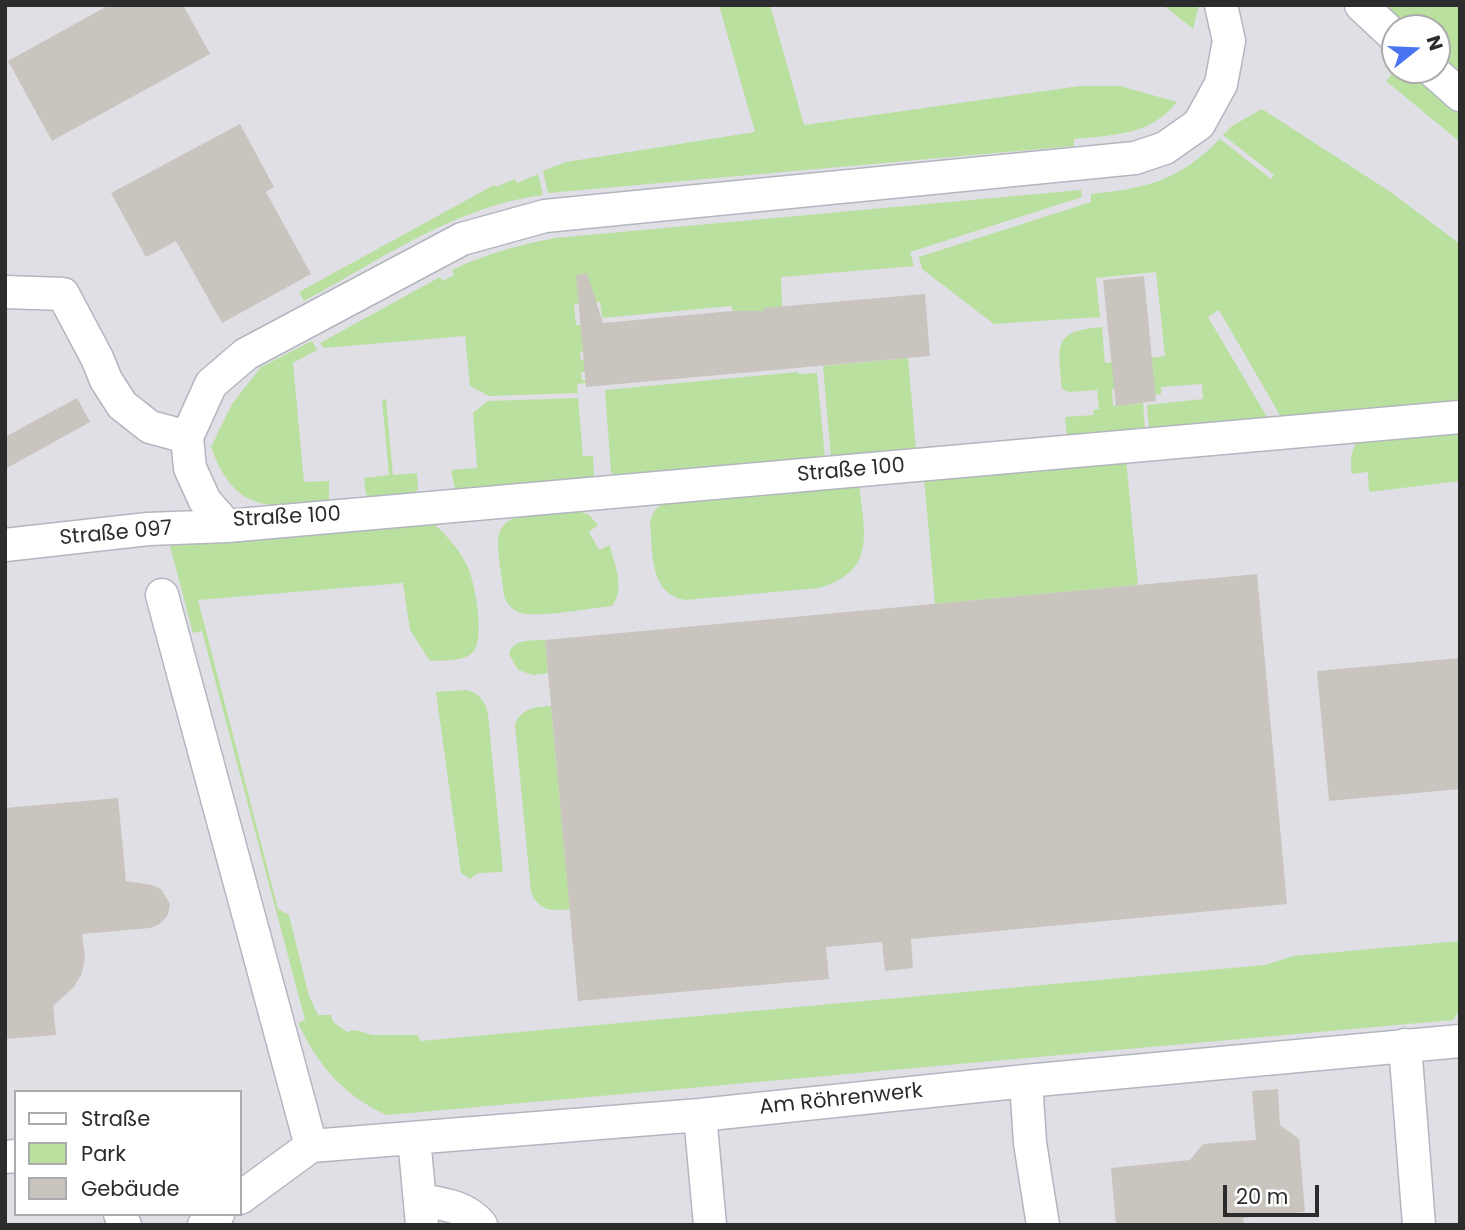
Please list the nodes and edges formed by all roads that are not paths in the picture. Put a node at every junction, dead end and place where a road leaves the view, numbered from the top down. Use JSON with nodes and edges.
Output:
{"nodes":[{"id":1,"x":1221,"y":5,"type":"edge"},
{"id":2,"x":1361,"y":5,"type":"edge"},
{"id":3,"x":1381,"y":24,"type":"edge"},
{"id":4,"x":5,"y":292,"type":"edge"},
{"id":5,"x":1460,"y":417,"type":"edge"},
{"id":6,"x":187,"y":437,"type":"junction"},
{"id":7,"x":227,"y":526,"type":"junction"},
{"id":8,"x":5,"y":545,"type":"edge"},
{"id":9,"x":162,"y":595,"type":"dead end"},
{"id":10,"x":1460,"y":1041,"type":"edge"},
{"id":11,"x":1405,"y":1045,"type":"junction"},
{"id":12,"x":1026,"y":1081,"type":"junction"},
{"id":13,"x":700,"y":1115,"type":"junction"},
{"id":14,"x":414,"y":1138,"type":"junction"},
{"id":15,"x":311,"y":1146,"type":"junction"},
{"id":16,"x":242,"y":1197,"type":"edge"},
{"id":17,"x":421,"y":1213,"type":"edge"},
{"id":18,"x":481,"y":1225,"type":"edge"},
{"id":19,"x":710,"y":1225,"type":"edge"},
{"id":20,"x":1043,"y":1225,"type":"edge"},
{"id":21,"x":1419,"y":1225,"type":"edge"}],
"edges":[{"from":1,"to":6,"type":"street"},
{"from":2,"to":3,"type":"street"},
{"from":4,"to":6,"type":"street"},
{"from":5,"to":7,"type":"street","name":"Straße 100"},
{"from":6,"to":7,"type":"street","name":"Straße 100"},
{"from":7,"to":8,"type":"street","name":"Straße 097"},
{"from":9,"to":15,"type":"street"},
{"from":10,"to":11,"type":"street","name":"Am Röhrenwerk"},
{"from":11,"to":12,"type":"street","name":"Am Röhrenwerk"},
{"from":11,"to":21,"type":"street"},
{"from":12,"to":13,"type":"street","name":"Am Röhrenwerk"},
{"from":12,"to":20,"type":"street"},
{"from":13,"to":14,"type":"street","name":"Am Röhrenwerk"},
{"from":13,"to":19,"type":"street"},
{"from":14,"to":15,"type":"street","name":"Am Röhrenwerk"},
{"from":14,"to":17,"type":"street"},
{"from":15,"to":16,"type":"street"},
{"from":17,"to":18,"type":"street"}]}
